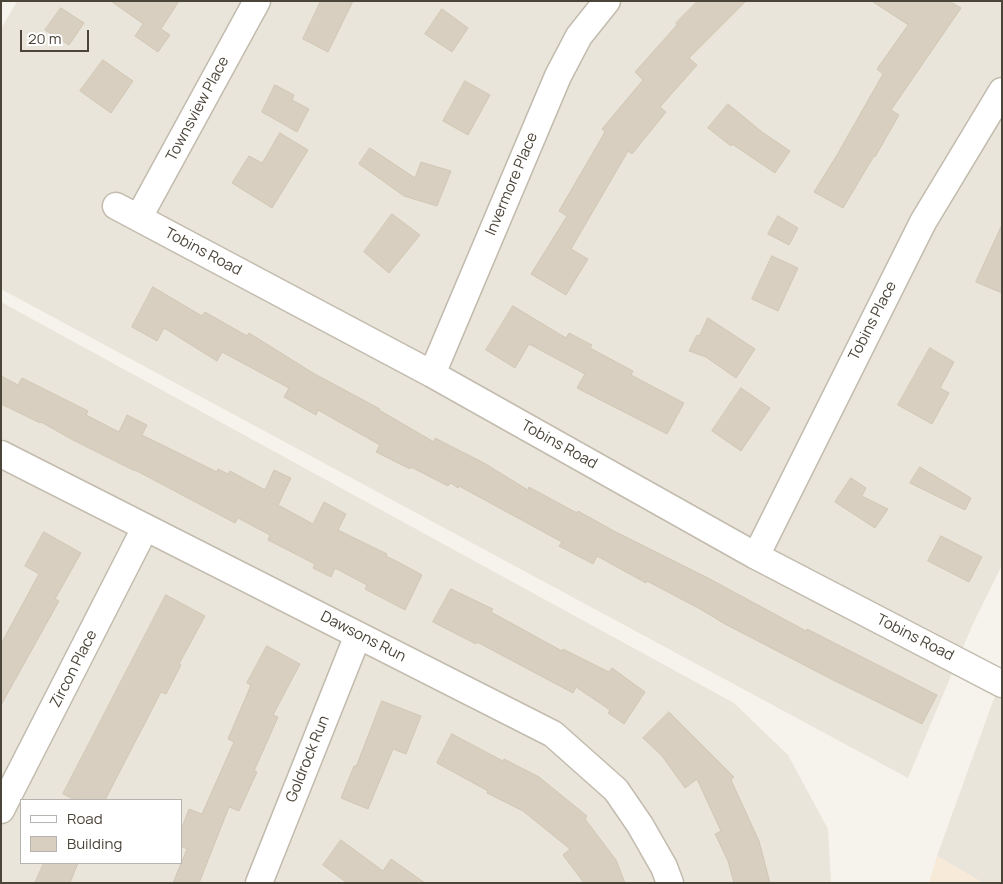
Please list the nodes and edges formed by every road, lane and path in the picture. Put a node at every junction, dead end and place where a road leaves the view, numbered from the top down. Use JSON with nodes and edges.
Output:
{"nodes":[{"id":1,"x":257,"y":1,"type":"edge"},
{"id":2,"x":607,"y":1,"type":"edge"},
{"id":3,"x":1002,"y":92,"type":"edge"},
{"id":4,"x":116,"y":206,"type":"dead end"},
{"id":5,"x":139,"y":217,"type":"junction"},
{"id":6,"x":432,"y":374,"type":"junction"},
{"id":7,"x":1,"y":454,"type":"edge"},
{"id":8,"x":145,"y":528,"type":"junction"},
{"id":9,"x":756,"y":556,"type":"junction"},
{"id":10,"x":358,"y":635,"type":"junction"},
{"id":11,"x":1002,"y":684,"type":"edge"},
{"id":12,"x":1,"y":810,"type":"edge"},
{"id":13,"x":259,"y":883,"type":"edge"},
{"id":14,"x":670,"y":883,"type":"edge"}],
"edges":[{"from":1,"to":5,"type":"street","name":"Townsview Place"},
{"from":2,"to":6,"type":"street","name":"Invermore Place"},
{"from":3,"to":9,"type":"street","name":"Tobins Place"},
{"from":4,"to":5,"type":"street","name":"Tobins Road"},
{"from":5,"to":6,"type":"street","name":"Tobins Road"},
{"from":6,"to":9,"type":"street","name":"Tobins Road"},
{"from":7,"to":8,"type":"street","name":"Dawsons Run"},
{"from":8,"to":10,"type":"street","name":"Dawsons Run"},
{"from":8,"to":12,"type":"street","name":"Zircon Place"},
{"from":9,"to":11,"type":"street","name":"Tobins Road"},
{"from":10,"to":13,"type":"street","name":"Goldrock Run"},
{"from":10,"to":14,"type":"street","name":"Dawsons Run"}]}
